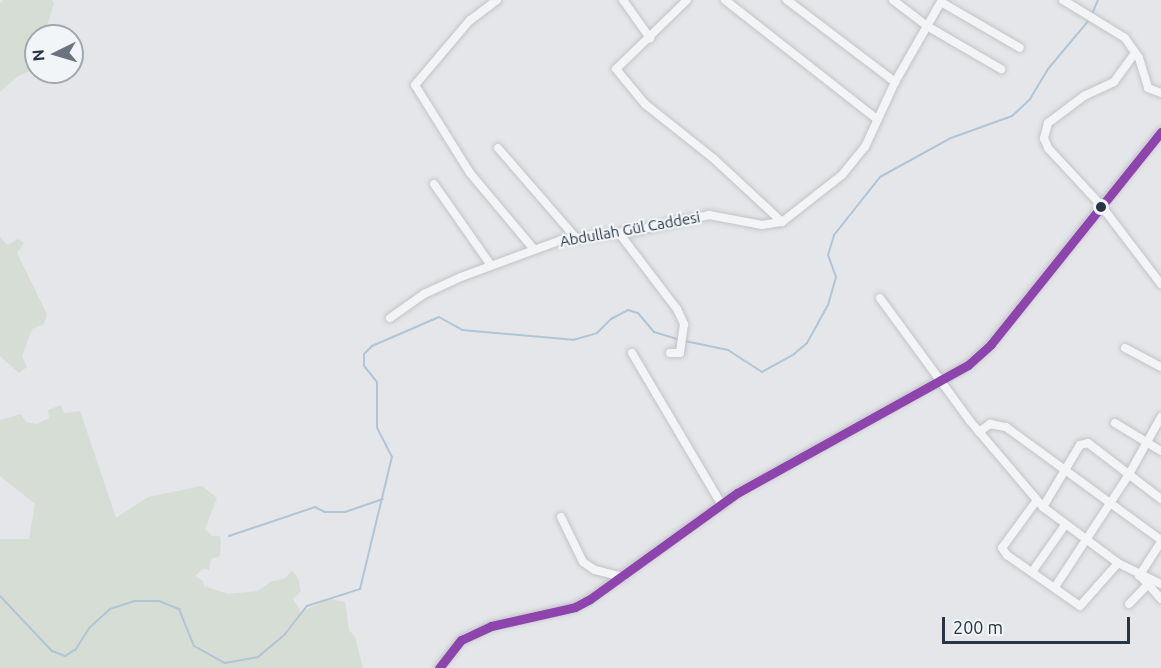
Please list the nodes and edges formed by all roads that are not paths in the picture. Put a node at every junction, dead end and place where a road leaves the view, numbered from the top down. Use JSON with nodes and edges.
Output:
{"nodes":[{"id":1,"x":497,"y":0,"type":"edge"},
{"id":2,"x":623,"y":0,"type":"edge"},
{"id":3,"x":687,"y":0,"type":"edge"},
{"id":4,"x":725,"y":0,"type":"edge"},
{"id":5,"x":787,"y":0,"type":"edge"},
{"id":6,"x":892,"y":0,"type":"edge"},
{"id":7,"x":1063,"y":0,"type":"edge"},
{"id":8,"x":941,"y":1,"type":"edge"},
{"id":9,"x":927,"y":26,"type":"junction"},
{"id":10,"x":650,"y":39,"type":"junction"},
{"id":11,"x":1020,"y":48,"type":"dead end"},
{"id":12,"x":1135,"y":53,"type":"junction"},
{"id":13,"x":1001,"y":69,"type":"dead end"},
{"id":14,"x":895,"y":82,"type":"junction"},
{"id":15,"x":1161,"y":93,"type":"edge"},
{"id":16,"x":877,"y":119,"type":"junction"},
{"id":17,"x":1161,"y":132,"type":"edge"},
{"id":18,"x":498,"y":148,"type":"dead end"},
{"id":19,"x":434,"y":184,"type":"dead end"},
{"id":20,"x":1100,"y":204,"type":"junction"},
{"id":21,"x":782,"y":222,"type":"junction"},
{"id":22,"x":619,"y":233,"type":"junction"},
{"id":23,"x":576,"y":238,"type":"junction"},
{"id":24,"x":533,"y":248,"type":"junction"},
{"id":25,"x":490,"y":264,"type":"junction"},
{"id":26,"x":1161,"y":284,"type":"edge"},
{"id":27,"x":880,"y":298,"type":"dead end"},
{"id":28,"x":390,"y":318,"type":"dead end"},
{"id":29,"x":1125,"y":348,"type":"dead end"},
{"id":30,"x":632,"y":353,"type":"dead end"},
{"id":31,"x":670,"y":353,"type":"dead end"},
{"id":32,"x":1161,"y":367,"type":"edge"},
{"id":33,"x":939,"y":382,"type":"junction"},
{"id":34,"x":1161,"y":417,"type":"edge"},
{"id":35,"x":1115,"y":423,"type":"dead end"},
{"id":36,"x":979,"y":432,"type":"junction"},
{"id":37,"x":1145,"y":441,"type":"junction"},
{"id":38,"x":1161,"y":451,"type":"edge"},
{"id":39,"x":1067,"y":472,"type":"junction"},
{"id":40,"x":1128,"y":476,"type":"junction"},
{"id":41,"x":1160,"y":497,"type":"edge"},
{"id":42,"x":1040,"y":503,"type":"junction"},
{"id":43,"x":1110,"y":503,"type":"junction"},
{"id":44,"x":722,"y":505,"type":"junction"},
{"id":45,"x":561,"y":518,"type":"dead end"},
{"id":46,"x":1065,"y":525,"type":"junction"},
{"id":47,"x":1086,"y":540,"type":"junction"},
{"id":48,"x":1161,"y":541,"type":"edge"},
{"id":49,"x":1118,"y":563,"type":"junction"},
{"id":50,"x":1032,"y":572,"type":"junction"},
{"id":51,"x":623,"y":576,"type":"junction"},
{"id":52,"x":1143,"y":579,"type":"junction"},
{"id":53,"x":1161,"y":584,"type":"edge"},
{"id":54,"x":1055,"y":587,"type":"junction"},
{"id":55,"x":1161,"y":599,"type":"edge"},
{"id":56,"x":1129,"y":604,"type":"dead end"},
{"id":57,"x":439,"y":668,"type":"edge"}],
"edges":[{"from":1,"to":24,"type":"street"},
{"from":2,"to":10,"type":"street"},
{"from":3,"to":10,"type":"street"},
{"from":4,"to":16,"type":"street"},
{"from":5,"to":14,"type":"street"},
{"from":6,"to":9,"type":"street"},
{"from":7,"to":12,"type":"street"},
{"from":8,"to":9,"type":"street"},
{"from":8,"to":11,"type":"street"},
{"from":9,"to":13,"type":"street"},
{"from":9,"to":14,"type":"street"},
{"from":10,"to":21,"type":"street"},
{"from":12,"to":15,"type":"street"},
{"from":12,"to":20,"type":"street"},
{"from":14,"to":16,"type":"street"},
{"from":16,"to":21,"type":"street"},
{"from":17,"to":20,"type":"street"},
{"from":18,"to":23,"type":"street"},
{"from":19,"to":25,"type":"street"},
{"from":20,"to":26,"type":"street"},
{"from":20,"to":33,"type":"street"},
{"from":21,"to":22,"type":"street","name":"Abdullah Gül Caddesi"},
{"from":22,"to":23,"type":"street","name":"Abdullah Gül Caddesi"},
{"from":22,"to":31,"type":"street"},
{"from":23,"to":24,"type":"street","name":"Abdullah Gül Caddesi"},
{"from":24,"to":25,"type":"street","name":"Abdullah Gül Caddesi"},
{"from":25,"to":28,"type":"street","name":"Abdullah Gül Caddesi"},
{"from":27,"to":33,"type":"street"},
{"from":29,"to":32,"type":"street"},
{"from":30,"to":44,"type":"street"},
{"from":33,"to":36,"type":"street"},
{"from":33,"to":44,"type":"street"},
{"from":34,"to":37,"type":"street"},
{"from":35,"to":37,"type":"street"},
{"from":36,"to":39,"type":"street"},
{"from":36,"to":42,"type":"street"},
{"from":37,"to":38,"type":"street"},
{"from":37,"to":40,"type":"street"},
{"from":39,"to":40,"type":"street"},
{"from":39,"to":42,"type":"street"},
{"from":39,"to":43,"type":"street"},
{"from":40,"to":41,"type":"street"},
{"from":40,"to":43,"type":"street"},
{"from":42,"to":46,"type":"street"},
{"from":42,"to":50,"type":"street"},
{"from":43,"to":47,"type":"street"},
{"from":43,"to":48,"type":"street"},
{"from":44,"to":51,"type":"street"},
{"from":45,"to":51,"type":"street"},
{"from":46,"to":47,"type":"street"},
{"from":46,"to":50,"type":"street"},
{"from":47,"to":49,"type":"street"},
{"from":47,"to":54,"type":"street"},
{"from":48,"to":52,"type":"street"},
{"from":49,"to":52,"type":"street"},
{"from":49,"to":54,"type":"street"},
{"from":50,"to":54,"type":"street"},
{"from":51,"to":57,"type":"street"},
{"from":52,"to":53,"type":"street"},
{"from":52,"to":55,"type":"street"},
{"from":52,"to":56,"type":"street"}]}
